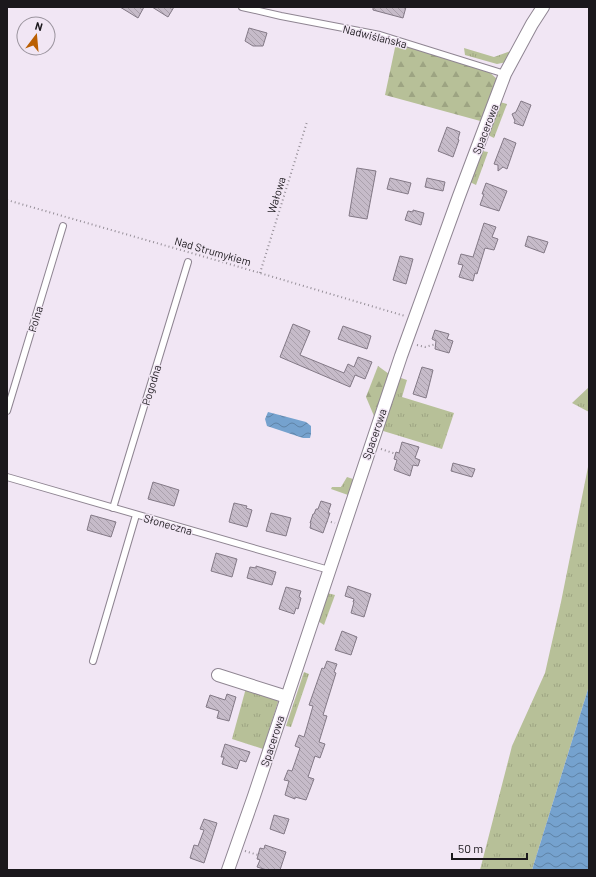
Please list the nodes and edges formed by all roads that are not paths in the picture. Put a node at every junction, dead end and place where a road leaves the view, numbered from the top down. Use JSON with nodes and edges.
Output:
{"nodes":[{"id":1,"x":242,"y":7,"type":"edge"},
{"id":2,"x":543,"y":7,"type":"edge"},
{"id":3,"x":505,"y":74,"type":"junction"},
{"id":4,"x":63,"y":226,"type":"dead end"},
{"id":5,"x":188,"y":262,"type":"dead end"},
{"id":6,"x":7,"y":411,"type":"edge"},
{"id":7,"x":7,"y":477,"type":"edge"},
{"id":8,"x":113,"y":508,"type":"junction"},
{"id":9,"x":136,"y":515,"type":"junction"},
{"id":10,"x":329,"y":570,"type":"junction"},
{"id":11,"x":94,"y":661,"type":"dead end"},
{"id":12,"x":218,"y":675,"type":"dead end"},
{"id":13,"x":287,"y":697,"type":"junction"},
{"id":14,"x":228,"y":870,"type":"edge"}],
"edges":[{"from":1,"to":3,"type":"lane","name":"Nadwiślańska"},
{"from":2,"to":3,"type":"street","name":"Spacerowa"},
{"from":3,"to":10,"type":"street","name":"Spacerowa"},
{"from":4,"to":6,"type":"lane","name":"Polna"},
{"from":5,"to":8,"type":"lane","name":"Pogodna"},
{"from":7,"to":8,"type":"lane","name":"Słoneczna"},
{"from":8,"to":9,"type":"lane","name":"Słoneczna"},
{"from":9,"to":10,"type":"lane","name":"Słoneczna"},
{"from":9,"to":11,"type":"lane"},
{"from":10,"to":13,"type":"street","name":"Spacerowa"},
{"from":12,"to":13,"type":"street"},
{"from":13,"to":14,"type":"street","name":"Spacerowa"}]}
